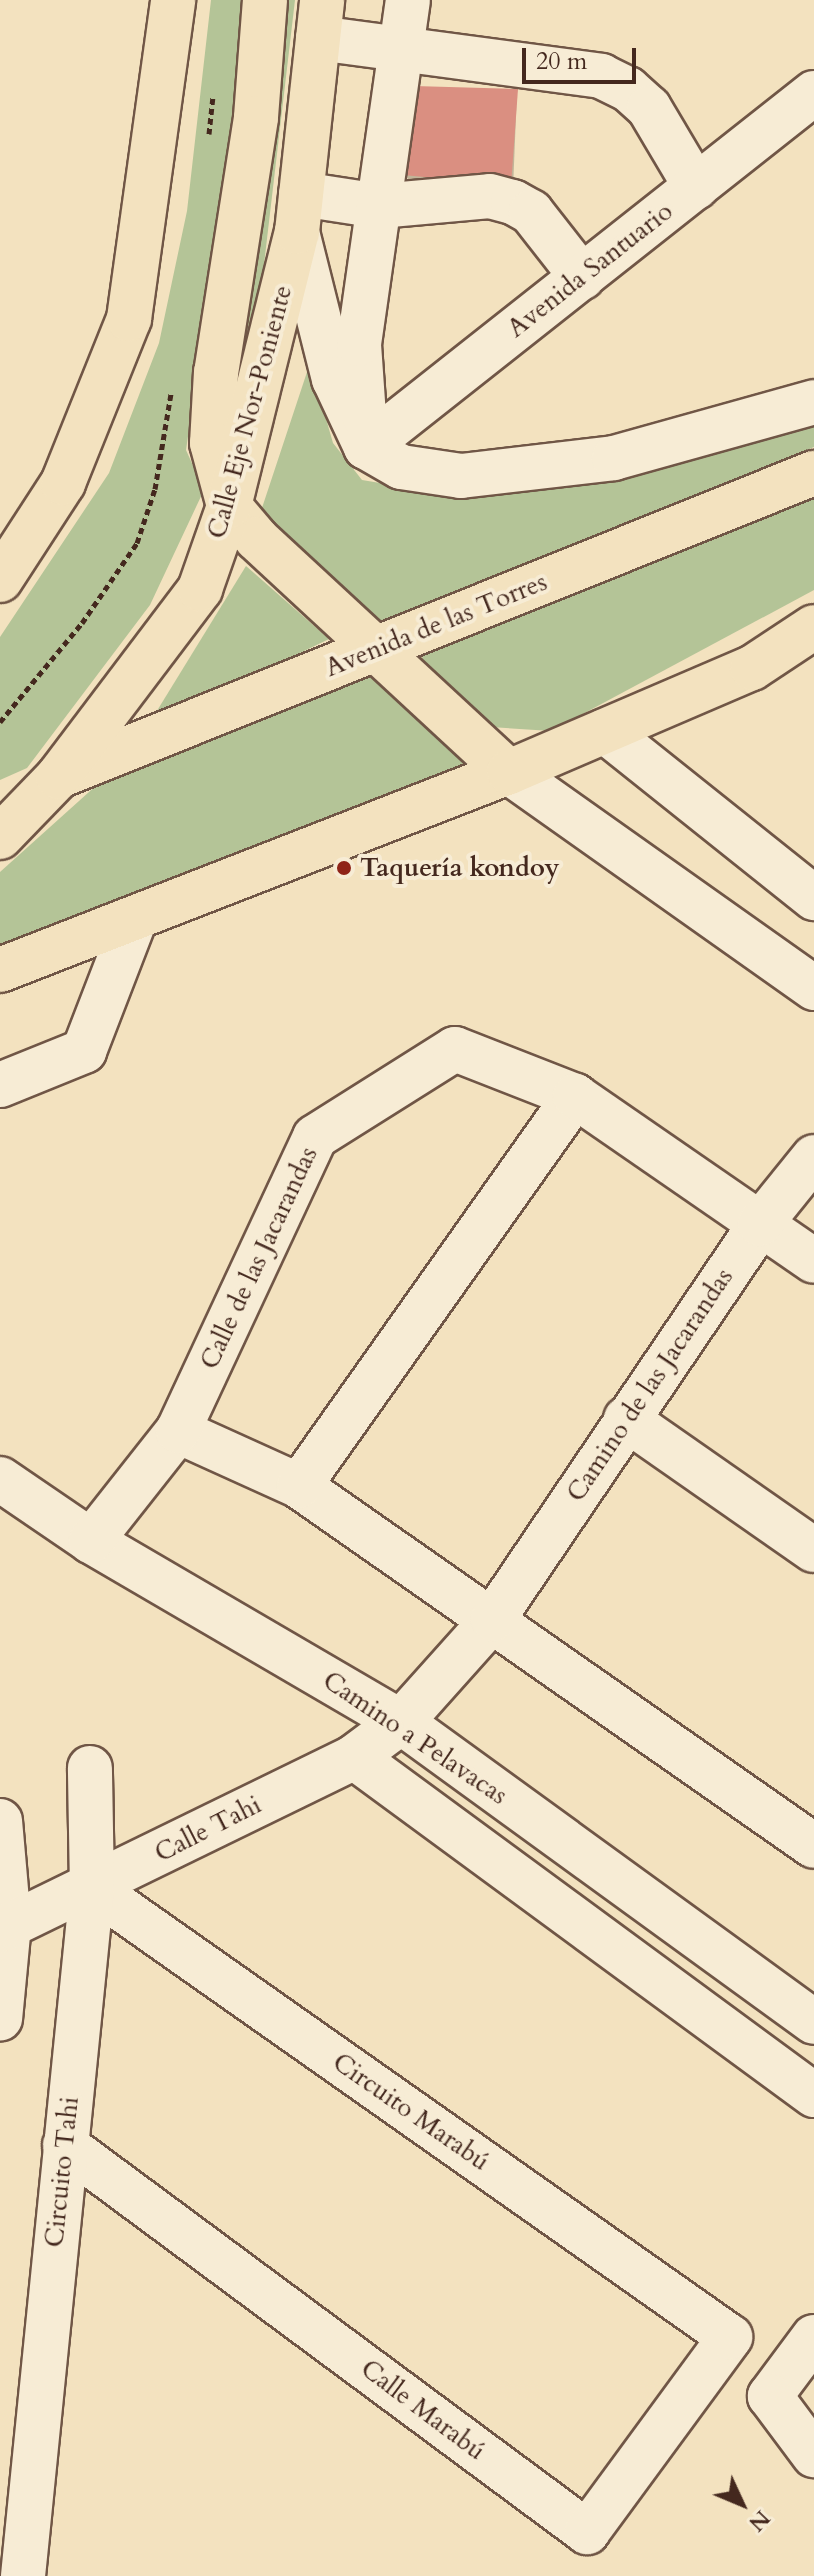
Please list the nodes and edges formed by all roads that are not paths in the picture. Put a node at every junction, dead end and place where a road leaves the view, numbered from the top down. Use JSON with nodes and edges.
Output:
{"nodes":[{"id":1,"x":173,"y":0,"type":"edge"},
{"id":2,"x":265,"y":0,"type":"edge"},
{"id":3,"x":408,"y":0,"type":"edge"},
{"id":4,"x":320,"y":19,"type":"edge"},
{"id":5,"x":400,"y":50,"type":"junction"},
{"id":6,"x":814,"y":93,"type":"edge"},
{"id":7,"x":696,"y":187,"type":"junction"},
{"id":8,"x":379,"y":206,"type":"junction"},
{"id":9,"x":299,"y":213,"type":"junction"},
{"id":10,"x":582,"y":277,"type":"junction"},
{"id":11,"x":814,"y":402,"type":"edge"},
{"id":12,"x":366,"y":447,"type":"junction"},
{"id":13,"x":814,"y":473,"type":"edge"},
{"id":14,"x":229,"y":506,"type":"junction"},
{"id":15,"x":0,"y":580,"type":"edge"},
{"id":16,"x":814,"y":627,"type":"edge"},
{"id":17,"x":814,"y":644,"type":"edge"},
{"id":18,"x":377,"y":649,"type":"junction"},
{"id":19,"x":752,"y":668,"type":"junction"},
{"id":20,"x":605,"y":731,"type":"junction"},
{"id":21,"x":509,"y":772,"type":"junction"},
{"id":22,"x":58,"y":777,"type":"junction"},
{"id":23,"x":0,"y":800,"type":"edge"},
{"id":24,"x":0,"y":837,"type":"edge"},
{"id":25,"x":814,"y":898,"type":"edge"},
{"id":26,"x":135,"y":919,"type":"junction"},
{"id":27,"x":0,"y":970,"type":"edge"},
{"id":28,"x":814,"y":988,"type":"edge"},
{"id":29,"x":0,"y":1085,"type":"edge"},
{"id":30,"x":575,"y":1096,"type":"junction"},
{"id":31,"x":814,"y":1157,"type":"edge"},
{"id":32,"x":760,"y":1224,"type":"junction"},
{"id":33,"x":814,"y":1261,"type":"edge"},
{"id":34,"x":626,"y":1419,"type":"junction"},
{"id":35,"x":178,"y":1431,"type":"junction"},
{"id":36,"x":0,"y":1479,"type":"edge"},
{"id":37,"x":299,"y":1486,"type":"junction"},
{"id":38,"x":91,"y":1541,"type":"junction"},
{"id":39,"x":814,"y":1550,"type":"edge"},
{"id":40,"x":493,"y":1619,"type":"junction"},
{"id":41,"x":401,"y":1722,"type":"junction"},
{"id":42,"x":354,"y":1757,"type":"junction"},
{"id":43,"x":90,"y":1768,"type":"dead end"},
{"id":44,"x":0,"y":1821,"type":"edge"},
{"id":45,"x":814,"y":1846,"type":"edge"},
{"id":46,"x":92,"y":1888,"type":"junction"},
{"id":47,"x":4,"y":1927,"type":"edge"},
{"id":48,"x":0,"y":2019,"type":"edge"},
{"id":49,"x":814,"y":2022,"type":"edge"},
{"id":50,"x":814,"y":2095,"type":"edge"},
{"id":51,"x":65,"y":2145,"type":"junction"},
{"id":52,"x":730,"y":2337,"type":"joint"},
{"id":53,"x":814,"y":2337,"type":"edge"},
{"id":54,"x":814,"y":2455,"type":"edge"},
{"id":55,"x":23,"y":2576,"type":"edge"}],
"edges":[{"from":1,"to":15,"type":"main road"},
{"from":2,"to":14,"type":"main road"},
{"from":3,"to":5,"type":"street"},
{"from":4,"to":5,"type":"street"},
{"from":4,"to":9,"type":"main road","name":"Calle Eje Nor-Poniente"},
{"from":5,"to":7,"type":"street"},
{"from":5,"to":8,"type":"street"},
{"from":6,"to":7,"type":"street","name":"Avenida Santuario"},
{"from":7,"to":10,"type":"street","name":"Avenida Santuario"},
{"from":8,"to":9,"type":"street"},
{"from":8,"to":10,"type":"street"},
{"from":8,"to":12,"type":"street"},
{"from":9,"to":12,"type":"street"},
{"from":9,"to":14,"type":"main road","name":"Calle Eje Nor-Poniente"},
{"from":10,"to":12,"type":"street","name":"Avenida Santuario"},
{"from":11,"to":12,"type":"street"},
{"from":13,"to":18,"type":"main road","name":"Avenida de las Torres"},
{"from":14,"to":18,"type":"main road"},
{"from":14,"to":22,"type":"main road","name":"Calle Eje Nor-Poniente"},
{"from":16,"to":19,"type":"main road"},
{"from":17,"to":19,"type":"street"},
{"from":18,"to":21,"type":"main road"},
{"from":18,"to":22,"type":"main road","name":"Avenida de las Torres"},
{"from":19,"to":20,"type":"main road"},
{"from":20,"to":21,"type":"main road"},
{"from":20,"to":25,"type":"street"},
{"from":21,"to":26,"type":"main road"},
{"from":21,"to":28,"type":"street"},
{"from":22,"to":23,"type":"main road"},
{"from":22,"to":24,"type":"main road","name":"Calle Eje Nor-Poniente"},
{"from":26,"to":27,"type":"main road"},
{"from":26,"to":29,"type":"street"},
{"from":30,"to":32,"type":"street"},
{"from":30,"to":35,"type":"street","name":"Calle de las Jacarandas"},
{"from":30,"to":37,"type":"street"},
{"from":31,"to":32,"type":"street","name":"Camino de las Jacarandas"},
{"from":32,"to":33,"type":"street"},
{"from":32,"to":34,"type":"street","name":"Camino de las Jacarandas"},
{"from":34,"to":39,"type":"street"},
{"from":34,"to":40,"type":"street","name":"Camino de las Jacarandas"},
{"from":35,"to":37,"type":"street"},
{"from":35,"to":38,"type":"street","name":"Calle de las Jacarandas"},
{"from":36,"to":38,"type":"street","name":"Camino a Pelavacas"},
{"from":37,"to":40,"type":"street"},
{"from":38,"to":41,"type":"street","name":"Camino a Pelavacas"},
{"from":40,"to":41,"type":"street","name":"Camino de las Jacarandas"},
{"from":40,"to":45,"type":"street"},
{"from":41,"to":42,"type":"street","name":"Calle Tahi"},
{"from":41,"to":49,"type":"street","name":"Camino a Pelavacas"},
{"from":42,"to":46,"type":"street","name":"Calle Tahi"},
{"from":42,"to":50,"type":"street"},
{"from":43,"to":46,"type":"street","name":"Circuito Tahi"},
{"from":44,"to":47,"type":"street"},
{"from":46,"to":47,"type":"street","name":"Calle Tahi"},
{"from":46,"to":51,"type":"street","name":"Circuito Tahi"},
{"from":46,"to":52,"type":"street","name":"Circuito Marabú"},
{"from":47,"to":48,"type":"street"},
{"from":51,"to":52,"type":"street","name":"Calle Marabú"},
{"from":51,"to":55,"type":"street","name":"Circuito Tahi"},
{"from":53,"to":54,"type":"street"}]}
